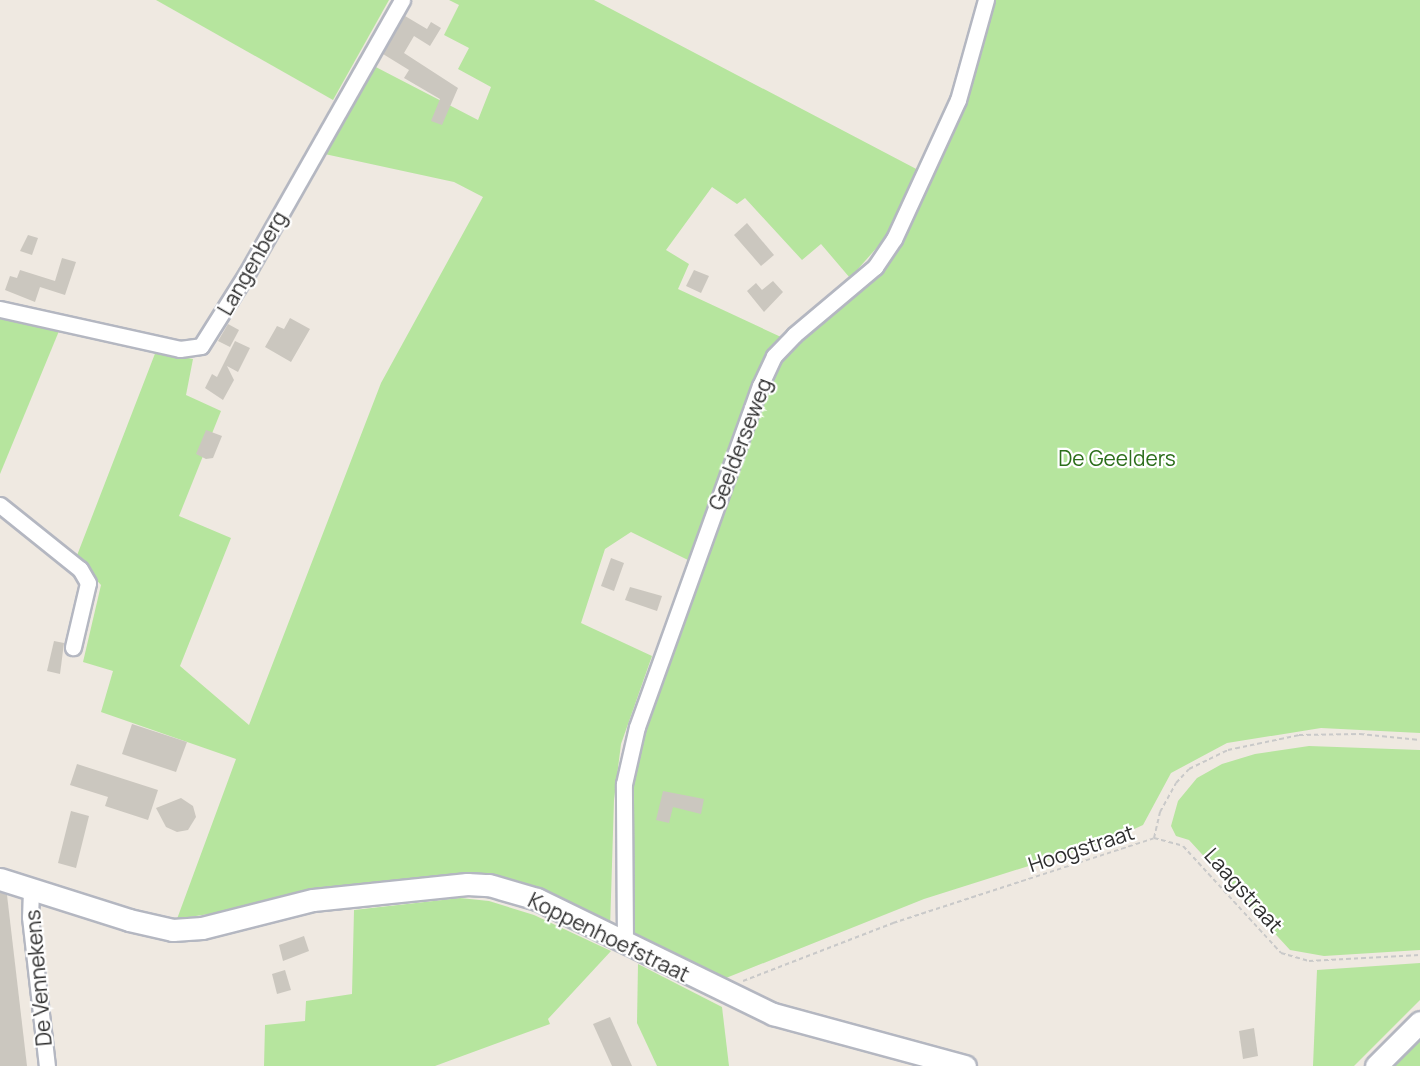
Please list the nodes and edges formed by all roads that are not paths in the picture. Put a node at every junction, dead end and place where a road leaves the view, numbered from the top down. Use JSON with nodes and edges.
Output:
{"nodes":[{"id":1,"x":402,"y":0,"type":"edge"},
{"id":2,"x":986,"y":0,"type":"edge"},
{"id":3,"x":0,"y":309,"type":"edge"},
{"id":4,"x":0,"y":505,"type":"edge"},
{"id":5,"x":73,"y":647,"type":"dead end"},
{"id":6,"x":0,"y":879,"type":"edge"},
{"id":7,"x":31,"y":890,"type":"junction"},
{"id":8,"x":625,"y":944,"type":"junction"},
{"id":9,"x":1420,"y":1022,"type":"edge"},
{"id":10,"x":47,"y":1066,"type":"edge"},
{"id":11,"x":965,"y":1066,"type":"edge"},
{"id":12,"x":1376,"y":1066,"type":"edge"}],
"edges":[{"from":1,"to":3,"type":"street","name":"Langenberg"},
{"from":2,"to":8,"type":"street","name":"Geelderseweg"},
{"from":4,"to":5,"type":"street"},
{"from":6,"to":7,"type":"street","name":"Koppenhoefstraat"},
{"from":7,"to":8,"type":"street","name":"Koppenhoefstraat"},
{"from":7,"to":10,"type":"street","name":"De Vennekens"},
{"from":8,"to":11,"type":"street","name":"Koppenhoefstraat"},
{"from":9,"to":12,"type":"street"}]}
